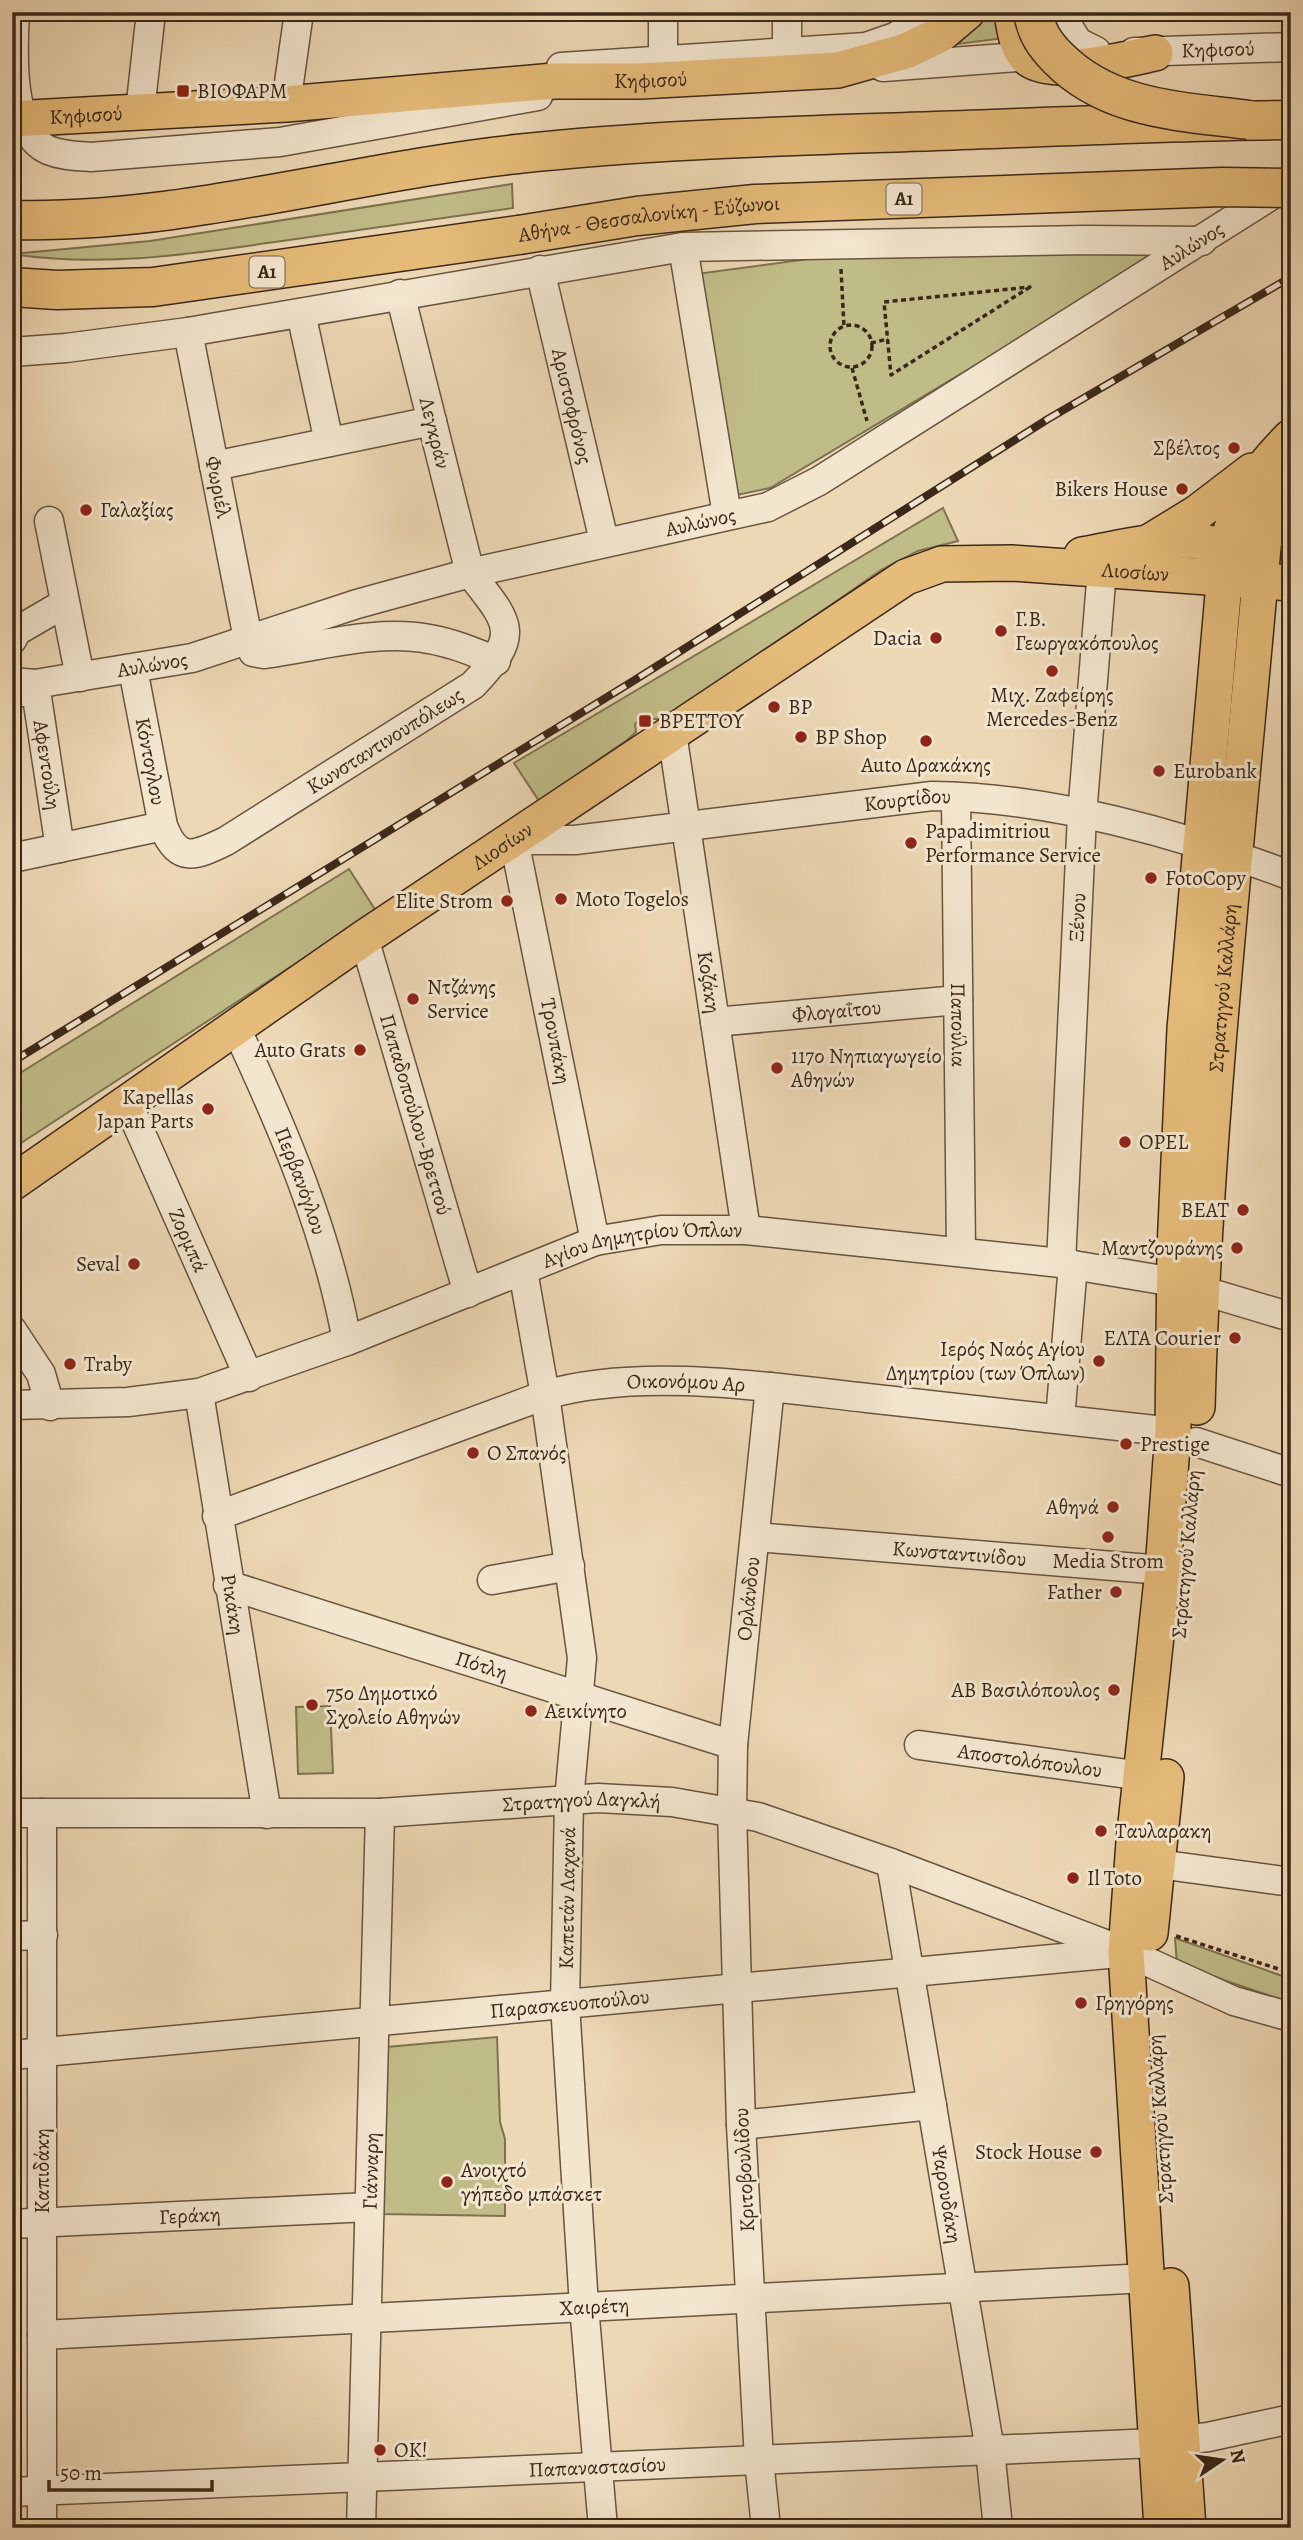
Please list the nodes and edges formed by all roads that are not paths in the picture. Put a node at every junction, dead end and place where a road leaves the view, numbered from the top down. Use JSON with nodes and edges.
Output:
{"nodes":[{"id":1,"x":15,"y":12,"type":"edge"},
{"id":2,"x":151,"y":12,"type":"edge"},
{"id":3,"x":299,"y":12,"type":"edge"},
{"id":4,"x":663,"y":12,"type":"edge"},
{"id":5,"x":787,"y":12,"type":"edge"},
{"id":6,"x":935,"y":12,"type":"edge"},
{"id":7,"x":967,"y":12,"type":"edge"},
{"id":8,"x":1012,"y":12,"type":"edge"},
{"id":9,"x":1033,"y":12,"type":"edge"},
{"id":10,"x":1059,"y":12,"type":"edge"},
{"id":11,"x":1291,"y":47,"type":"edge"},
{"id":12,"x":1096,"y":51,"type":"junction"},
{"id":13,"x":787,"y":53,"type":"junction"},
{"id":14,"x":1155,"y":53,"type":"junction"},
{"id":15,"x":1025,"y":56,"type":"junction"},
{"id":16,"x":651,"y":70,"type":"junction"},
{"id":17,"x":838,"y":70,"type":"junction"},
{"id":18,"x":286,"y":97,"type":"junction"},
{"id":19,"x":140,"y":111,"type":"junction"},
{"id":20,"x":17,"y":119,"type":"edge"},
{"id":21,"x":1248,"y":120,"type":"junction"},
{"id":22,"x":1291,"y":120,"type":"edge"},
{"id":23,"x":1291,"y":182,"type":"edge"},
{"id":24,"x":1291,"y":188,"type":"edge"},
{"id":25,"x":12,"y":220,"type":"edge"},
{"id":26,"x":1202,"y":241,"type":"junction"},
{"id":27,"x":683,"y":247,"type":"junction"},
{"id":28,"x":540,"y":270,"type":"junction"},
{"id":29,"x":12,"y":287,"type":"edge"},
{"id":30,"x":400,"y":294,"type":"junction"},
{"id":31,"x":302,"y":313,"type":"junction"},
{"id":32,"x":188,"y":332,"type":"junction"},
{"id":33,"x":12,"y":352,"type":"edge"},
{"id":34,"x":432,"y":421,"type":"junction"},
{"id":35,"x":329,"y":442,"type":"junction"},
{"id":36,"x":1284,"y":459,"type":"edge"},
{"id":37,"x":214,"y":466,"type":"junction"},
{"id":38,"x":727,"y":515,"type":"junction"},
{"id":39,"x":49,"y":521,"type":"dead end"},
{"id":40,"x":604,"y":541,"type":"junction"},
{"id":41,"x":1144,"y":545,"type":"junction"},
{"id":42,"x":1012,"y":563,"type":"junction"},
{"id":43,"x":1102,"y":570,"type":"junction"},
{"id":44,"x":470,"y":573,"type":"junction"},
{"id":45,"x":1251,"y":573,"type":"edge"},
{"id":46,"x":65,"y":603,"type":"junction"},
{"id":47,"x":248,"y":639,"type":"junction"},
{"id":48,"x":12,"y":640,"type":"edge"},
{"id":49,"x":496,"y":661,"type":"junction"},
{"id":50,"x":132,"y":669,"type":"junction"},
{"id":51,"x":80,"y":677,"type":"junction"},
{"id":52,"x":20,"y":688,"type":"edge"},
{"id":53,"x":672,"y":733,"type":"junction"},
{"id":54,"x":956,"y":797,"type":"junction"},
{"id":55,"x":1082,"y":815,"type":"junction"},
{"id":56,"x":163,"y":827,"type":"junction"},
{"id":57,"x":686,"y":827,"type":"junction"},
{"id":58,"x":514,"y":840,"type":"junction"},
{"id":59,"x":60,"y":848,"type":"junction"},
{"id":60,"x":1217,"y":850,"type":"junction"},
{"id":61,"x":178,"y":852,"type":"joint"},
{"id":62,"x":12,"y":858,"type":"edge"},
{"id":63,"x":1291,"y":876,"type":"edge"},
{"id":64,"x":363,"y":937,"type":"junction"},
{"id":65,"x":958,"y":999,"type":"junction"},
{"id":66,"x":715,"y":1022,"type":"junction"},
{"id":67,"x":236,"y":1028,"type":"junction"},
{"id":68,"x":128,"y":1104,"type":"junction"},
{"id":69,"x":12,"y":1183,"type":"edge"},
{"id":70,"x":746,"y":1230,"type":"junction"},
{"id":71,"x":596,"y":1241,"type":"junction"},
{"id":72,"x":961,"y":1251,"type":"junction"},
{"id":73,"x":1067,"y":1264,"type":"junction"},
{"id":74,"x":523,"y":1271,"type":"junction"},
{"id":75,"x":1187,"y":1286,"type":"junction"},
{"id":76,"x":468,"y":1293,"type":"junction"},
{"id":77,"x":1291,"y":1317,"type":"edge"},
{"id":78,"x":12,"y":1330,"type":"edge"},
{"id":79,"x":347,"y":1340,"type":"junction"},
{"id":80,"x":249,"y":1377,"type":"junction"},
{"id":81,"x":770,"y":1387,"type":"junction"},
{"id":82,"x":199,"y":1393,"type":"junction"},
{"id":83,"x":545,"y":1395,"type":"junction"},
{"id":84,"x":12,"y":1405,"type":"edge"},
{"id":85,"x":50,"y":1406,"type":"junction"},
{"id":86,"x":1060,"y":1419,"type":"junction"},
{"id":87,"x":1185,"y":1437,"type":"junction"},
{"id":88,"x":1291,"y":1473,"type":"edge"},
{"id":89,"x":217,"y":1516,"type":"junction"},
{"id":90,"x":755,"y":1537,"type":"junction"},
{"id":91,"x":570,"y":1566,"type":"junction"},
{"id":92,"x":1164,"y":1570,"type":"junction"},
{"id":93,"x":492,"y":1580,"type":"dead end"},
{"id":94,"x":228,"y":1585,"type":"junction"},
{"id":95,"x":579,"y":1695,"type":"junction"},
{"id":96,"x":733,"y":1745,"type":"junction"},
{"id":97,"x":919,"y":1745,"type":"dead end"},
{"id":98,"x":1142,"y":1776,"type":"junction"},
{"id":99,"x":569,"y":1800,"type":"junction"},
{"id":100,"x":732,"y":1811,"type":"junction"},
{"id":101,"x":12,"y":1813,"type":"edge"},
{"id":102,"x":43,"y":1813,"type":"junction"},
{"id":103,"x":380,"y":1813,"type":"junction"},
{"id":104,"x":267,"y":1814,"type":"junction"},
{"id":105,"x":891,"y":1863,"type":"junction"},
{"id":106,"x":1158,"y":1864,"type":"junction"},
{"id":107,"x":1291,"y":1882,"type":"edge"},
{"id":108,"x":43,"y":1935,"type":"junction"},
{"id":109,"x":12,"y":1936,"type":"edge"},
{"id":110,"x":1138,"y":1957,"type":"junction"},
{"id":111,"x":909,"y":1972,"type":"junction"},
{"id":112,"x":735,"y":1988,"type":"junction"},
{"id":113,"x":565,"y":2004,"type":"junction"},
{"id":114,"x":1291,"y":2017,"type":"edge"},
{"id":115,"x":374,"y":2021,"type":"junction"},
{"id":116,"x":42,"y":2052,"type":"junction"},
{"id":117,"x":12,"y":2055,"type":"edge"},
{"id":118,"x":932,"y":2105,"type":"junction"},
{"id":119,"x":741,"y":2125,"type":"junction"},
{"id":120,"x":369,"y":2207,"type":"junction"},
{"id":121,"x":42,"y":2223,"type":"junction"},
{"id":122,"x":12,"y":2224,"type":"edge"},
{"id":123,"x":1147,"y":2278,"type":"junction"},
{"id":124,"x":962,"y":2286,"type":"junction"},
{"id":125,"x":752,"y":2298,"type":"junction"},
{"id":126,"x":584,"y":2306,"type":"junction"},
{"id":127,"x":367,"y":2318,"type":"junction"},
{"id":128,"x":42,"y":2335,"type":"junction"},
{"id":129,"x":1291,"y":2419,"type":"edge"},
{"id":130,"x":1168,"y":2442,"type":"junction"},
{"id":131,"x":990,"y":2450,"type":"junction"},
{"id":132,"x":759,"y":2460,"type":"junction"},
{"id":133,"x":596,"y":2467,"type":"junction"},
{"id":134,"x":362,"y":2477,"type":"junction"},
{"id":135,"x":42,"y":2491,"type":"junction"},
{"id":136,"x":12,"y":2492,"type":"edge"},
{"id":137,"x":42,"y":2528,"type":"edge"},
{"id":138,"x":361,"y":2528,"type":"edge"},
{"id":139,"x":603,"y":2528,"type":"edge"},
{"id":140,"x":766,"y":2528,"type":"edge"},
{"id":141,"x":998,"y":2528,"type":"edge"},
{"id":142,"x":1162,"y":2528,"type":"edge"},
{"id":143,"x":1188,"y":2528,"type":"edge"}],
"edges":[{"from":1,"to":20,"type":"street"},
{"from":2,"to":19,"type":"street"},
{"from":3,"to":18,"type":"street"},
{"from":4,"to":16,"type":"street"},
{"from":5,"to":13,"type":"street"},
{"from":6,"to":13,"type":"street","name":"Κηφισού"},
{"from":7,"to":17,"type":"main road"},
{"from":8,"to":15,"type":"main road"},
{"from":9,"to":21,"type":"highway","bridge":true},
{"from":10,"to":12,"type":"street"},
{"from":11,"to":14,"type":"street","name":"Κηφισού"},
{"from":12,"to":14,"type":"street","name":"Κηφισού"},
{"from":12,"to":15,"type":"street","name":"Κηφισού"},
{"from":13,"to":16,"type":"street","name":"Κηφισού"},
{"from":14,"to":15,"type":"main road"},
{"from":15,"to":17,"type":"street","name":"Κηφισού"},
{"from":16,"to":17,"type":"main road","name":"Κηφισού"},
{"from":16,"to":18,"type":"main road","name":"Κηφισού"},
{"from":16,"to":20,"type":"street"},
{"from":18,"to":19,"type":"main road","name":"Κηφισού"},
{"from":19,"to":20,"type":"main road","name":"Κηφισού"},
{"from":21,"to":22,"type":"highway"},
{"from":21,"to":25,"type":"highway","bridge":true},
{"from":23,"to":26,"type":"street","name":"Αυλώνος"},
{"from":24,"to":29,"type":"highway","name":"Αθήνα - Θεσσαλονίκη - Εύζωνοι","number":"Α1","bridge":true},
{"from":26,"to":27,"type":"street"},
{"from":26,"to":38,"type":"street","name":"Αυλώνος"},
{"from":27,"to":28,"type":"street"},
{"from":27,"to":38,"type":"street"},
{"from":28,"to":30,"type":"street"},
{"from":28,"to":40,"type":"street","name":"Αριστοφρόνος"},
{"from":30,"to":31,"type":"street"},
{"from":30,"to":34,"type":"street","name":"Λεγκράν"},
{"from":31,"to":32,"type":"street"},
{"from":31,"to":35,"type":"street"},
{"from":32,"to":33,"type":"street"},
{"from":32,"to":37,"type":"street","name":"Φωριέλ"},
{"from":34,"to":35,"type":"street"},
{"from":34,"to":44,"type":"street","name":"Λεγκράν"},
{"from":35,"to":37,"type":"street"},
{"from":36,"to":41,"type":"main road"},
{"from":36,"to":45,"type":"main road"},
{"from":37,"to":47,"type":"street","name":"Φωριέλ"},
{"from":38,"to":40,"type":"street","name":"Αυλώνος"},
{"from":39,"to":46,"type":"street"},
{"from":40,"to":44,"type":"street","name":"Αυλώνος"},
{"from":41,"to":42,"type":"main road","name":"Λιοσίων"},
{"from":41,"to":45,"type":"main road","name":"Λιοσίων"},
{"from":42,"to":43,"type":"main road","name":"Λιοσίων"},
{"from":42,"to":53,"type":"main road","name":"Λιοσίων"},
{"from":43,"to":45,"type":"main road","name":"Λιοσίων"},
{"from":43,"to":55,"type":"street","name":"Ξένου"},
{"from":44,"to":47,"type":"street","name":"Αυλώνος"},
{"from":44,"to":49,"type":"street"},
{"from":45,"to":60,"type":"main road","name":"Στρατηγού Καλλάρη"},
{"from":46,"to":48,"type":"street"},
{"from":46,"to":51,"type":"street"},
{"from":47,"to":49,"type":"street"},
{"from":47,"to":50,"type":"street","name":"Αυλώνος"},
{"from":49,"to":61,"type":"street","name":"Κωνσταντινουπόλεως"},
{"from":50,"to":51,"type":"street","name":"Αυλώνος"},
{"from":50,"to":56,"type":"street","name":"Κόντογλου"},
{"from":51,"to":52,"type":"street","name":"Αυλώνος"},
{"from":52,"to":59,"type":"street","name":"Αφεντούλη"},
{"from":53,"to":57,"type":"street","name":"Κοζάκη"},
{"from":53,"to":58,"type":"main road","name":"Λιοσίων"},
{"from":54,"to":55,"type":"street","name":"Κουρτίδου"},
{"from":54,"to":57,"type":"street","name":"Κουρτίδου"},
{"from":54,"to":65,"type":"street","name":"Παπούλια"},
{"from":55,"to":60,"type":"street","name":"Κουρτίδου"},
{"from":55,"to":73,"type":"street","name":"Ξένου"},
{"from":56,"to":59,"type":"street"},
{"from":56,"to":61,"type":"street","name":"Κόντογλου"},
{"from":57,"to":58,"type":"street","name":"Κουρτίδου"},
{"from":57,"to":66,"type":"street","name":"Κοζάκη"},
{"from":58,"to":64,"type":"main road","name":"Λιοσίων"},
{"from":58,"to":71,"type":"street","name":"Τρουπάκη"},
{"from":59,"to":62,"type":"street"},
{"from":60,"to":63,"type":"street","name":"Κουρτίδου"},
{"from":60,"to":75,"type":"main road","name":"Στρατηγού Καλλάρη"},
{"from":64,"to":67,"type":"main road","name":"Λιοσίων"},
{"from":64,"to":76,"type":"street","name":"Παπαδοπούλου-Βρεττού"},
{"from":65,"to":66,"type":"street","name":"Φλογαΐτου"},
{"from":65,"to":72,"type":"street","name":"Παπούλια"},
{"from":66,"to":70,"type":"street","name":"Κοζάκη"},
{"from":67,"to":68,"type":"main road","name":"Λιοσίων"},
{"from":67,"to":79,"type":"street","name":"Περβανόγλου"},
{"from":68,"to":69,"type":"main road","name":"Λιοσίων"},
{"from":68,"to":80,"type":"street","name":"Ζορμπά"},
{"from":70,"to":71,"type":"street","name":"Αγίου Δημητρίου Όπλων"},
{"from":70,"to":72,"type":"street","name":"Αγίου Δημητρίου Όπλων"},
{"from":71,"to":74,"type":"street","name":"Αγίου Δημητρίου Όπλων"},
{"from":72,"to":73,"type":"street","name":"Αγίου Δημητρίου Όπλων"},
{"from":73,"to":75,"type":"street","name":"Αγίου Δημητρίου Όπλων"},
{"from":73,"to":86,"type":"street","name":"Ξένου"},
{"from":74,"to":76,"type":"street","name":"Αγίου Δημητρίου Όπλων"},
{"from":74,"to":83,"type":"street","name":"Καπετάν Λαχανά"},
{"from":75,"to":77,"type":"street","name":"Αγίου Δημητρίου Όπλων"},
{"from":75,"to":87,"type":"main road","name":"Στρατηγού Καλλάρη"},
{"from":76,"to":79,"type":"street","name":"Αγίου Δημητρίου Όπλων"},
{"from":78,"to":85,"type":"street"},
{"from":79,"to":80,"type":"street","name":"Αγίου Δημητρίου Όπλων"},
{"from":80,"to":82,"type":"street","name":"Αγίου Δημητρίου Όπλων"},
{"from":81,"to":83,"type":"street","name":"Οικονόμου Αρ"},
{"from":81,"to":86,"type":"street","name":"Οικονόμου Αρ"},
{"from":81,"to":90,"type":"street","name":"Ορλάνδου"},
{"from":82,"to":85,"type":"street","name":"Αγίου Δημητρίου Όπλων"},
{"from":82,"to":89,"type":"street","name":"Ρικάκη"},
{"from":83,"to":89,"type":"street","name":"Οικονόμου Αρ"},
{"from":83,"to":91,"type":"street","name":"Καπετάν Λαχανά"},
{"from":84,"to":85,"type":"street","name":"Αγίου Δημητρίου Όπλων"},
{"from":86,"to":87,"type":"street","name":"Οικονόμου Αρ"},
{"from":87,"to":88,"type":"street","name":"Οικονόμου Αρ"},
{"from":87,"to":92,"type":"main road","name":"Στρατηγού Καλλάρη"},
{"from":87,"to":106,"type":"main road","name":"Στρατηγού Καλλάρη"},
{"from":89,"to":94,"type":"street","name":"Ρικάκη"},
{"from":90,"to":92,"type":"street","name":"Κωνσταντινίδου"},
{"from":90,"to":96,"type":"street","name":"Ορλάνδου"},
{"from":91,"to":93,"type":"street"},
{"from":91,"to":95,"type":"street","name":"Καπετάν Λαχανά"},
{"from":92,"to":98,"type":"main road","name":"Στρατηγού Καλλάρη"},
{"from":94,"to":95,"type":"street","name":"Πότλη"},
{"from":94,"to":104,"type":"street","name":"Ρικάκη"},
{"from":95,"to":96,"type":"street","name":"Πότλη"},
{"from":95,"to":99,"type":"street","name":"Καπετάν Λαχανά"},
{"from":96,"to":100,"type":"street","name":"Ορλάνδου"},
{"from":97,"to":98,"type":"street","name":"Αποστολόπουλου"},
{"from":98,"to":110,"type":"main road","name":"Στρατηγού Καλλάρη"},
{"from":99,"to":100,"type":"street","name":"Στρατηγού Δαγκλή"},
{"from":99,"to":103,"type":"street","name":"Στρατηγού Δαγκλή"},
{"from":99,"to":113,"type":"street","name":"Καπετάν Λαχανά"},
{"from":100,"to":105,"type":"street","name":"Στρατηγού Δαγκλή"},
{"from":100,"to":112,"type":"street","name":"Κριτοβουλίδου"},
{"from":101,"to":102,"type":"street","name":"Στρατηγού Δαγκλή"},
{"from":102,"to":104,"type":"street","name":"Στρατηγού Δαγκλή"},
{"from":102,"to":108,"type":"street","name":"Καπιδάκη"},
{"from":103,"to":104,"type":"street","name":"Στρατηγού Δαγκλή"},
{"from":103,"to":115,"type":"street","name":"Γιάνναρη"},
{"from":105,"to":110,"type":"street","name":"Στρατηγού Δαγκλή"},
{"from":105,"to":111,"type":"street","name":"Ψαρουδάκη"},
{"from":106,"to":107,"type":"street"},
{"from":106,"to":110,"type":"main road","name":"Στρατηγού Καλλάρη"},
{"from":108,"to":109,"type":"street"},
{"from":108,"to":116,"type":"street","name":"Καπιδάκη"},
{"from":110,"to":111,"type":"street","name":"Παρασκευοπούλου"},
{"from":110,"to":114,"type":"street","name":"Στρατηγού Δαγκλή"},
{"from":110,"to":123,"type":"main road","name":"Στρατηγού Καλλάρη"},
{"from":110,"to":130,"type":"main road","name":"Στρατηγού Καλλάρη"},
{"from":111,"to":112,"type":"street","name":"Παρασκευοπούλου"},
{"from":111,"to":118,"type":"street","name":"Ψαρουδάκη"},
{"from":112,"to":113,"type":"street","name":"Παρασκευοπούλου"},
{"from":112,"to":119,"type":"street","name":"Κριτοβουλίδου"},
{"from":113,"to":115,"type":"street","name":"Παρασκευοπούλου"},
{"from":113,"to":126,"type":"street","name":"Καπετάν Λαχανά"},
{"from":115,"to":116,"type":"street","name":"Παρασκευοπούλου"},
{"from":115,"to":120,"type":"street","name":"Γιάνναρη"},
{"from":116,"to":117,"type":"street","name":"Παρασκευοπούλου"},
{"from":116,"to":121,"type":"street","name":"Καπιδάκη"},
{"from":118,"to":119,"type":"street"},
{"from":118,"to":124,"type":"street","name":"Ψαρουδάκη"},
{"from":119,"to":125,"type":"street","name":"Κριτοβουλίδου"},
{"from":120,"to":121,"type":"street","name":"Γεράκη"},
{"from":120,"to":127,"type":"street","name":"Γιάνναρη"},
{"from":121,"to":122,"type":"street","name":"Γεράκη"},
{"from":121,"to":128,"type":"street","name":"Καπιδάκη"},
{"from":123,"to":124,"type":"street","name":"Χαιρέτη"},
{"from":123,"to":130,"type":"main road","name":"Στρατηγού Καλλάρη"},
{"from":124,"to":125,"type":"street","name":"Χαιρέτη"},
{"from":124,"to":131,"type":"street","name":"Ψαρουδάκη"},
{"from":125,"to":126,"type":"street","name":"Χαιρέτη"},
{"from":125,"to":132,"type":"street","name":"Κριτοβουλίδου"},
{"from":126,"to":127,"type":"street","name":"Χαιρέτη"},
{"from":126,"to":133,"type":"street","name":"Καπετάν Λαχανά"},
{"from":127,"to":128,"type":"street","name":"Χαιρέτη"},
{"from":127,"to":134,"type":"street","name":"Γιάνναρη"},
{"from":128,"to":135,"type":"street","name":"Καπιδάκη"},
{"from":129,"to":130,"type":"street","name":"Παπαναστασίου"},
{"from":130,"to":131,"type":"street","name":"Παπαναστασίου"},
{"from":130,"to":142,"type":"main road","name":"Στρατηγού Καλλάρη"},
{"from":130,"to":143,"type":"main road","name":"Στρατηγού Καλλάρη"},
{"from":131,"to":132,"type":"street","name":"Παπαναστασίου"},
{"from":131,"to":141,"type":"street","name":"Ψαρουδάκη"},
{"from":132,"to":133,"type":"street","name":"Παπαναστασίου"},
{"from":132,"to":140,"type":"street","name":"Κριτοβουλίδου"},
{"from":133,"to":134,"type":"street","name":"Παπαναστασίου"},
{"from":133,"to":139,"type":"street","name":"Καπετάν Λαχανά"},
{"from":134,"to":135,"type":"street","name":"Παπαναστασίου"},
{"from":134,"to":138,"type":"street","name":"Γιάνναρη"},
{"from":135,"to":136,"type":"street","name":"Παπαναστασίου"},
{"from":135,"to":137,"type":"street","name":"Καπιδάκη"}]}
